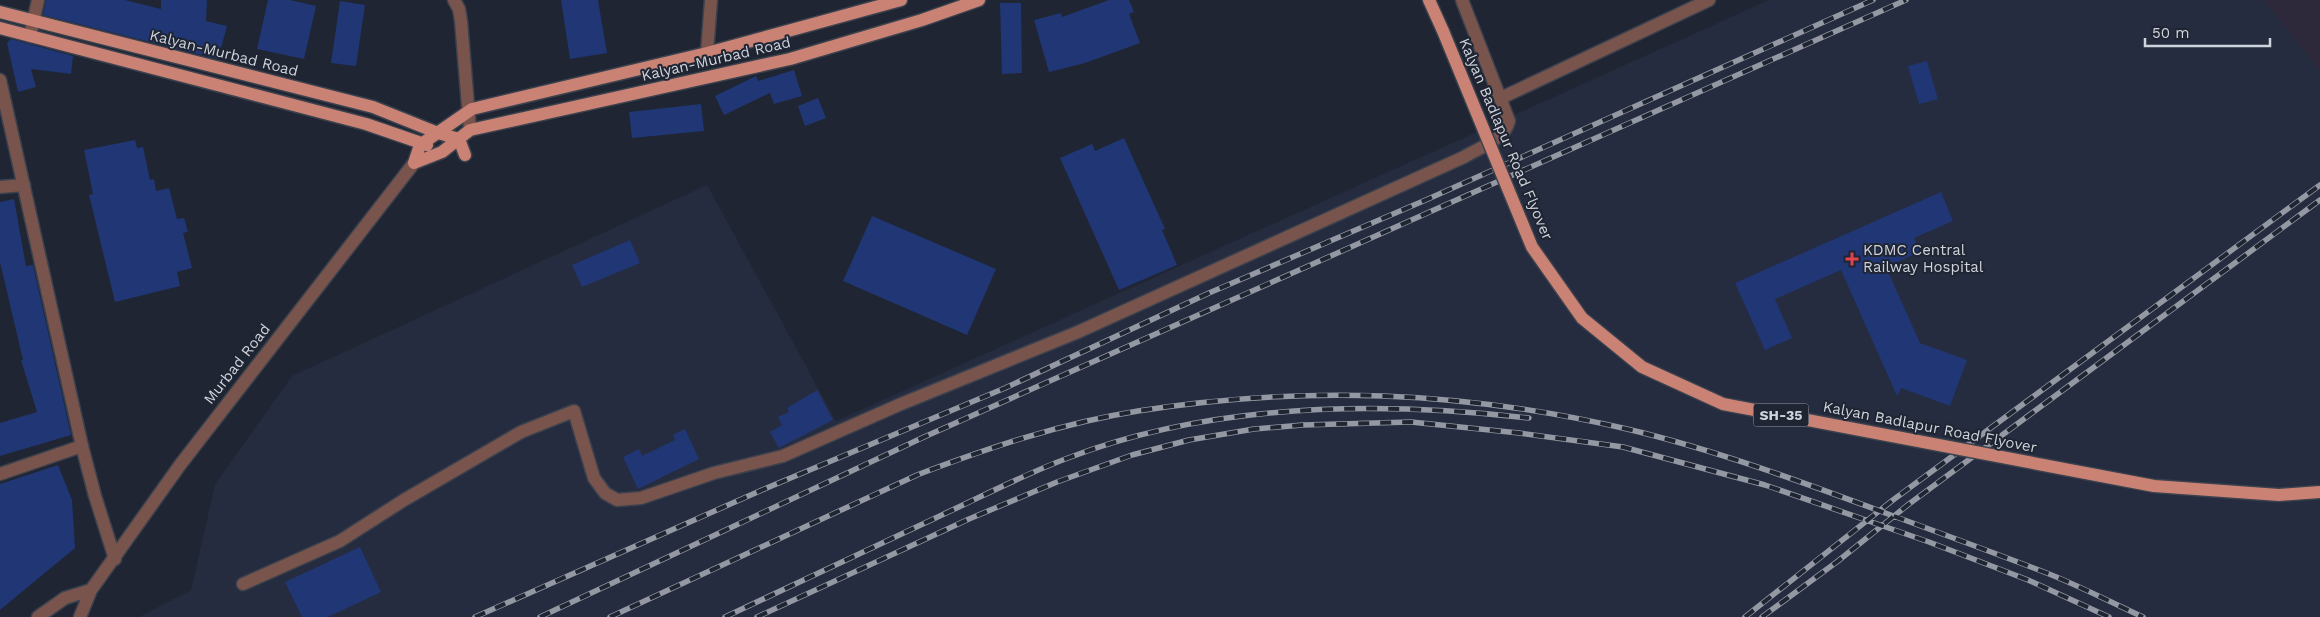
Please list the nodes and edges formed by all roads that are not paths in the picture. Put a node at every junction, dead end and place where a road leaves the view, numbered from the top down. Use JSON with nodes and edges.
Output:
{"nodes":[{"id":1,"x":38,"y":0,"type":"edge"},
{"id":2,"x":454,"y":0,"type":"edge"},
{"id":3,"x":711,"y":0,"type":"edge"},
{"id":4,"x":901,"y":0,"type":"edge"},
{"id":5,"x":979,"y":0,"type":"edge"},
{"id":6,"x":1429,"y":0,"type":"edge"},
{"id":7,"x":1462,"y":0,"type":"edge"},
{"id":8,"x":1708,"y":0,"type":"edge"},
{"id":9,"x":0,"y":12,"type":"edge"},
{"id":10,"x":34,"y":21,"type":"junction"},
{"id":11,"x":0,"y":28,"type":"edge"},
{"id":12,"x":30,"y":36,"type":"junction"},
{"id":13,"x":122,"y":44,"type":"junction"},
{"id":14,"x":707,"y":53,"type":"junction"},
{"id":15,"x":119,"y":59,"type":"junction"},
{"id":16,"x":221,"y":69,"type":"junction"},
{"id":17,"x":0,"y":80,"type":"edge"},
{"id":18,"x":267,"y":81,"type":"junction"},
{"id":19,"x":216,"y":84,"type":"junction"},
{"id":20,"x":320,"y":94,"type":"junction"},
{"id":21,"x":263,"y":97,"type":"junction"},
{"id":22,"x":1501,"y":98,"type":"junction"},
{"id":23,"x":314,"y":110,"type":"junction"},
{"id":24,"x":468,"y":112,"type":"junction"},
{"id":25,"x":470,"y":130,"type":"junction"},
{"id":26,"x":438,"y":133,"type":"junction"},
{"id":27,"x":459,"y":139,"type":"junction"},
{"id":28,"x":422,"y":144,"type":"junction"},
{"id":29,"x":442,"y":152,"type":"junction"},
{"id":30,"x":414,"y":163,"type":"junction"},
{"id":31,"x":24,"y":185,"type":"junction"},
{"id":32,"x":0,"y":187,"type":"edge"},
{"id":33,"x":82,"y":446,"type":"junction"},
{"id":34,"x":0,"y":474,"type":"edge"},
{"id":35,"x":2320,"y":492,"type":"edge"},
{"id":36,"x":115,"y":559,"type":"junction"},
{"id":37,"x":243,"y":584,"type":"dead end"},
{"id":38,"x":91,"y":590,"type":"junction"},
{"id":39,"x":38,"y":617,"type":"edge"},
{"id":40,"x":80,"y":617,"type":"edge"}],
"edges":[{"from":1,"to":10,"type":"street"},
{"from":2,"to":24,"type":"street"},
{"from":3,"to":14,"type":"street"},
{"from":4,"to":14,"type":"main road","name":"Kalyan-Murbad Road"},
{"from":5,"to":25,"type":"main road","name":"Kalyan-Murbad Road"},
{"from":6,"to":35,"type":"main road","name":"Kalyan Badlapur Road Flyover","number":"SH-35","bridge":true},
{"from":7,"to":22,"type":"street"},
{"from":8,"to":22,"type":"street"},
{"from":9,"to":10,"type":"main road","name":"Kalyan-Murbad Road"},
{"from":10,"to":12,"type":"street"},
{"from":10,"to":13,"type":"main road","name":"Kalyan-Murbad Road"},
{"from":11,"to":12,"type":"main road","name":"Kalyan-Murbad Road"},
{"from":12,"to":15,"type":"main road","name":"Kalyan-Murbad Road"},
{"from":13,"to":15,"type":"main road"},
{"from":13,"to":16,"type":"main road","name":"Kalyan-Murbad Road"},
{"from":14,"to":24,"type":"main road","name":"Kalyan-Murbad Road"},
{"from":15,"to":19,"type":"main road","name":"Kalyan-Murbad Road"},
{"from":16,"to":18,"type":"main road","name":"Kalyan-Murbad Road"},
{"from":16,"to":19,"type":"main road"},
{"from":17,"to":31,"type":"street"},
{"from":18,"to":20,"type":"main road","name":"Kalyan-Murbad Road"},
{"from":18,"to":21,"type":"main road"},
{"from":19,"to":21,"type":"main road","name":"Kalyan-Murbad Road"},
{"from":20,"to":23,"type":"main road"},
{"from":20,"to":26,"type":"main road","name":"Kalyan-Murbad Road"},
{"from":21,"to":23,"type":"main road","name":"Kalyan-Murbad Road"},
{"from":22,"to":37,"type":"street"},
{"from":23,"to":28,"type":"main road","name":"Kalyan-Murbad Road"},
{"from":24,"to":25,"type":"street"},
{"from":24,"to":26,"type":"main road","name":"Kalyan-Murbad Road"},
{"from":25,"to":27,"type":"main road","name":"Kalyan-Murbad Road"},
{"from":26,"to":27,"type":"main road","name":"Kalyan-Murbad Road"},
{"from":26,"to":28,"type":"main road","name":"Kalyan-Murbad Road"},
{"from":27,"to":29,"type":"main road","name":"Kalyan-Murbad Road"},
{"from":27,"to":29,"type":"main road","name":"Kalyan-Murbad Road"},
{"from":28,"to":29,"type":"main road","name":"Kalyan-Murbad Road"},
{"from":28,"to":30,"type":"main road"},
{"from":29,"to":30,"type":"main road","name":"Kalyan-Murbad Road"},
{"from":30,"to":36,"type":"street","name":"Murbad Road"},
{"from":31,"to":32,"type":"street"},
{"from":31,"to":33,"type":"street"},
{"from":33,"to":34,"type":"street"},
{"from":33,"to":36,"type":"street"},
{"from":36,"to":38,"type":"street","name":"Murbad Road"},
{"from":38,"to":39,"type":"street"},
{"from":38,"to":40,"type":"street","name":"Murbad Road"}]}
